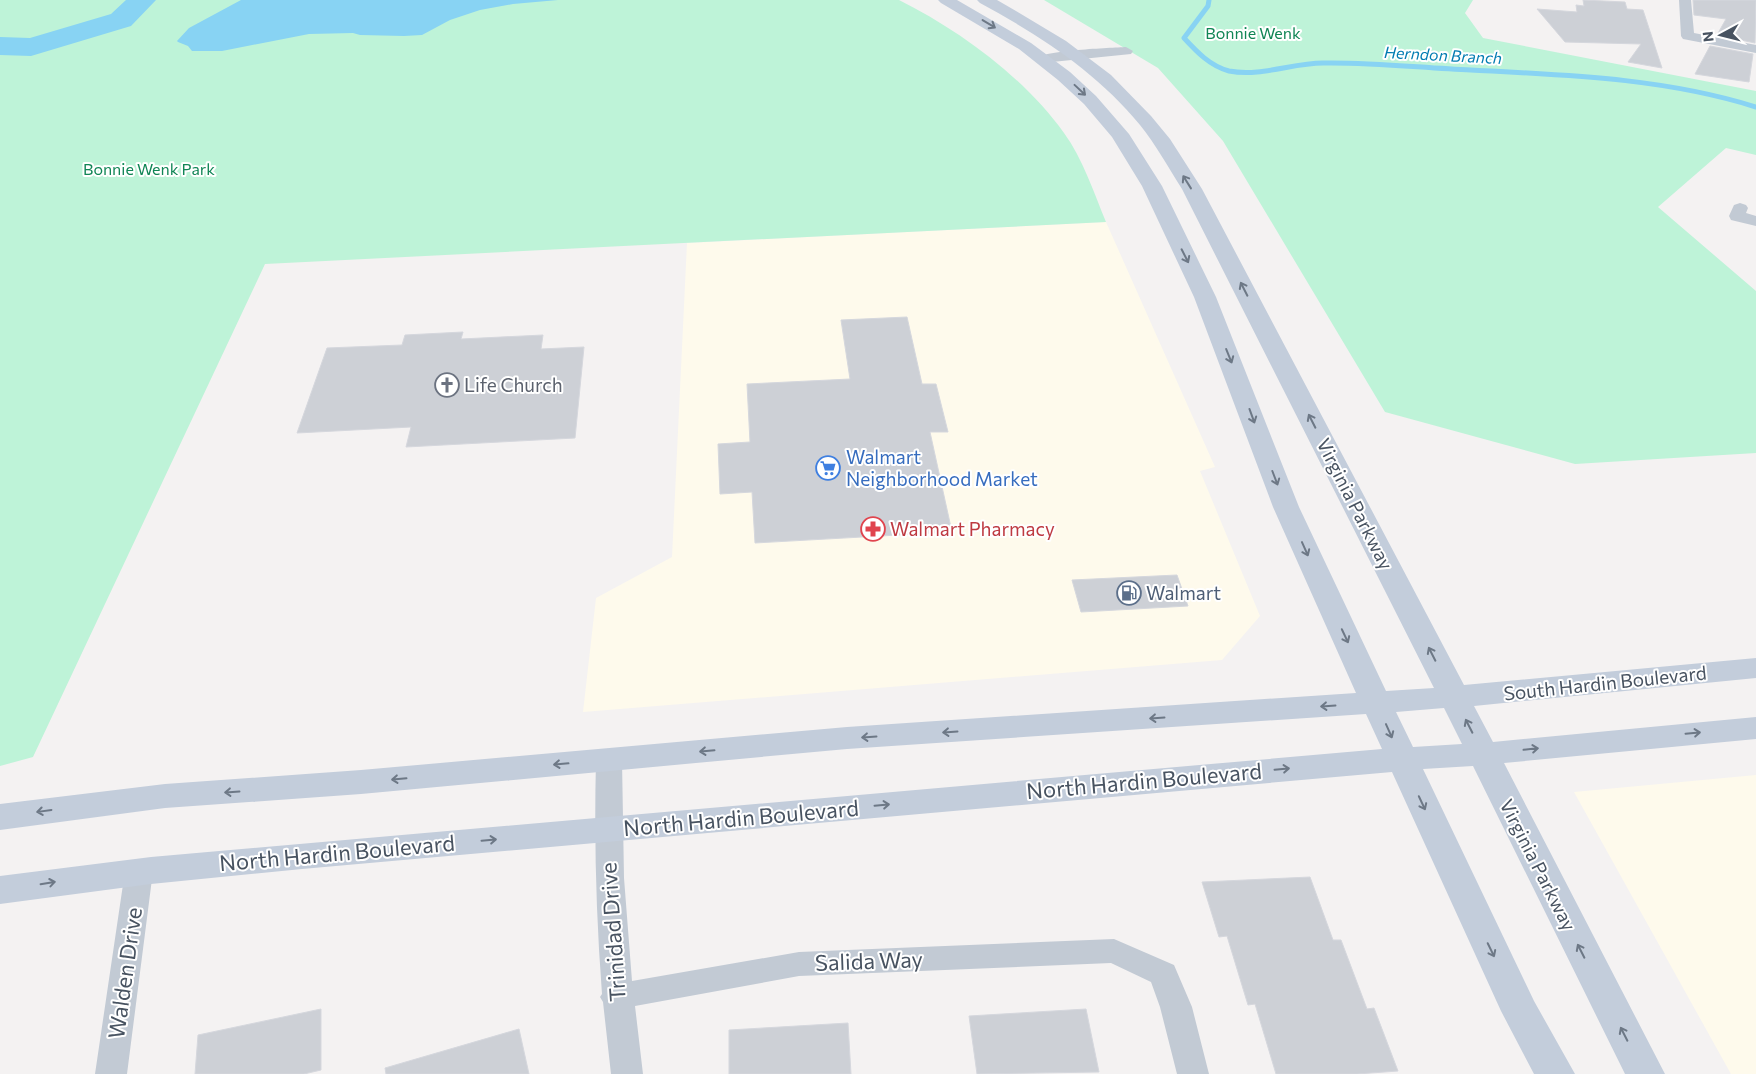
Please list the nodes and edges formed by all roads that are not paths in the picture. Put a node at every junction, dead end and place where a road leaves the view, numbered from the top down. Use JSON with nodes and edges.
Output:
{"nodes":[{"id":1,"x":946,"y":0,"type":"edge"},
{"id":2,"x":985,"y":0,"type":"edge"},
{"id":3,"x":1685,"y":0,"type":"edge"},
{"id":4,"x":1756,"y":49,"type":"edge"},
{"id":5,"x":1126,"y":52,"type":"dead end"},
{"id":6,"x":1077,"y":54,"type":"junction"},
{"id":7,"x":1042,"y":59,"type":"junction"},
{"id":8,"x":1740,"y":208,"type":"dead end"},
{"id":9,"x":1756,"y":221,"type":"edge"},
{"id":10,"x":1210,"y":225,"type":"junction"},
{"id":11,"x":1170,"y":226,"type":"junction"},
{"id":12,"x":1756,"y":668,"type":"edge"},
{"id":13,"x":1454,"y":697,"type":"junction"},
{"id":14,"x":1376,"y":703,"type":"junction"},
{"id":15,"x":1756,"y":728,"type":"edge"},
{"id":16,"x":1483,"y":754,"type":"junction"},
{"id":17,"x":1402,"y":759,"type":"junction"},
{"id":18,"x":609,"y":760,"type":"junction"},
{"id":19,"x":0,"y":817,"type":"edge"},
{"id":20,"x":607,"y":830,"type":"junction"},
{"id":21,"x":139,"y":871,"type":"junction"},
{"id":22,"x":0,"y":890,"type":"edge"},
{"id":23,"x":616,"y":996,"type":"junction"},
{"id":24,"x":111,"y":1074,"type":"edge"},
{"id":25,"x":628,"y":1074,"type":"edge"},
{"id":26,"x":1193,"y":1074,"type":"edge"},
{"id":27,"x":1555,"y":1074,"type":"edge"},
{"id":28,"x":1645,"y":1074,"type":"edge"}],
"edges":[{"from":1,"to":7,"type":"main road","one_way":true},
{"from":2,"to":6,"type":"main road","name":"Virginia Parkway"},
{"from":3,"to":4,"type":"street"},
{"from":5,"to":6,"type":"street"},
{"from":6,"to":7,"type":"street"},
{"from":10,"to":6,"type":"main road","name":"Virginia Parkway","one_way":true},
{"from":7,"to":11,"type":"main road","one_way":true},
{"from":8,"to":9,"type":"street"},
{"from":10,"to":11,"type":"main road"},
{"from":13,"to":10,"type":"main road","name":"Virginia Parkway","one_way":true},
{"from":11,"to":14,"type":"main road","one_way":true},
{"from":12,"to":13,"type":"main road","name":"South Hardin Boulevard"},
{"from":13,"to":14,"type":"main road"},
{"from":16,"to":13,"type":"main road","name":"Virginia Parkway","one_way":true},
{"from":14,"to":17,"type":"main road","one_way":true},
{"from":14,"to":18,"type":"main road","one_way":true},
{"from":16,"to":15,"type":"main road","one_way":true},
{"from":16,"to":17,"type":"main road","name":"North Hardin Boulevard"},
{"from":28,"to":16,"type":"main road","name":"Virginia Parkway","one_way":true},
{"from":20,"to":17,"type":"main road","name":"North Hardin Boulevard","one_way":true},
{"from":17,"to":27,"type":"main road","one_way":true},
{"from":18,"to":19,"type":"main road","one_way":true},
{"from":18,"to":20,"type":"street","name":"Trinidad Drive"},
{"from":21,"to":20,"type":"main road","name":"North Hardin Boulevard","one_way":true},
{"from":20,"to":23,"type":"street","name":"Trinidad Drive"},
{"from":22,"to":21,"type":"main road","name":"North Hardin Boulevard","one_way":true},
{"from":21,"to":24,"type":"street","name":"Walden Drive"},
{"from":23,"to":25,"type":"street","name":"Trinidad Drive"},
{"from":23,"to":26,"type":"street","name":"Salida Way"}]}
